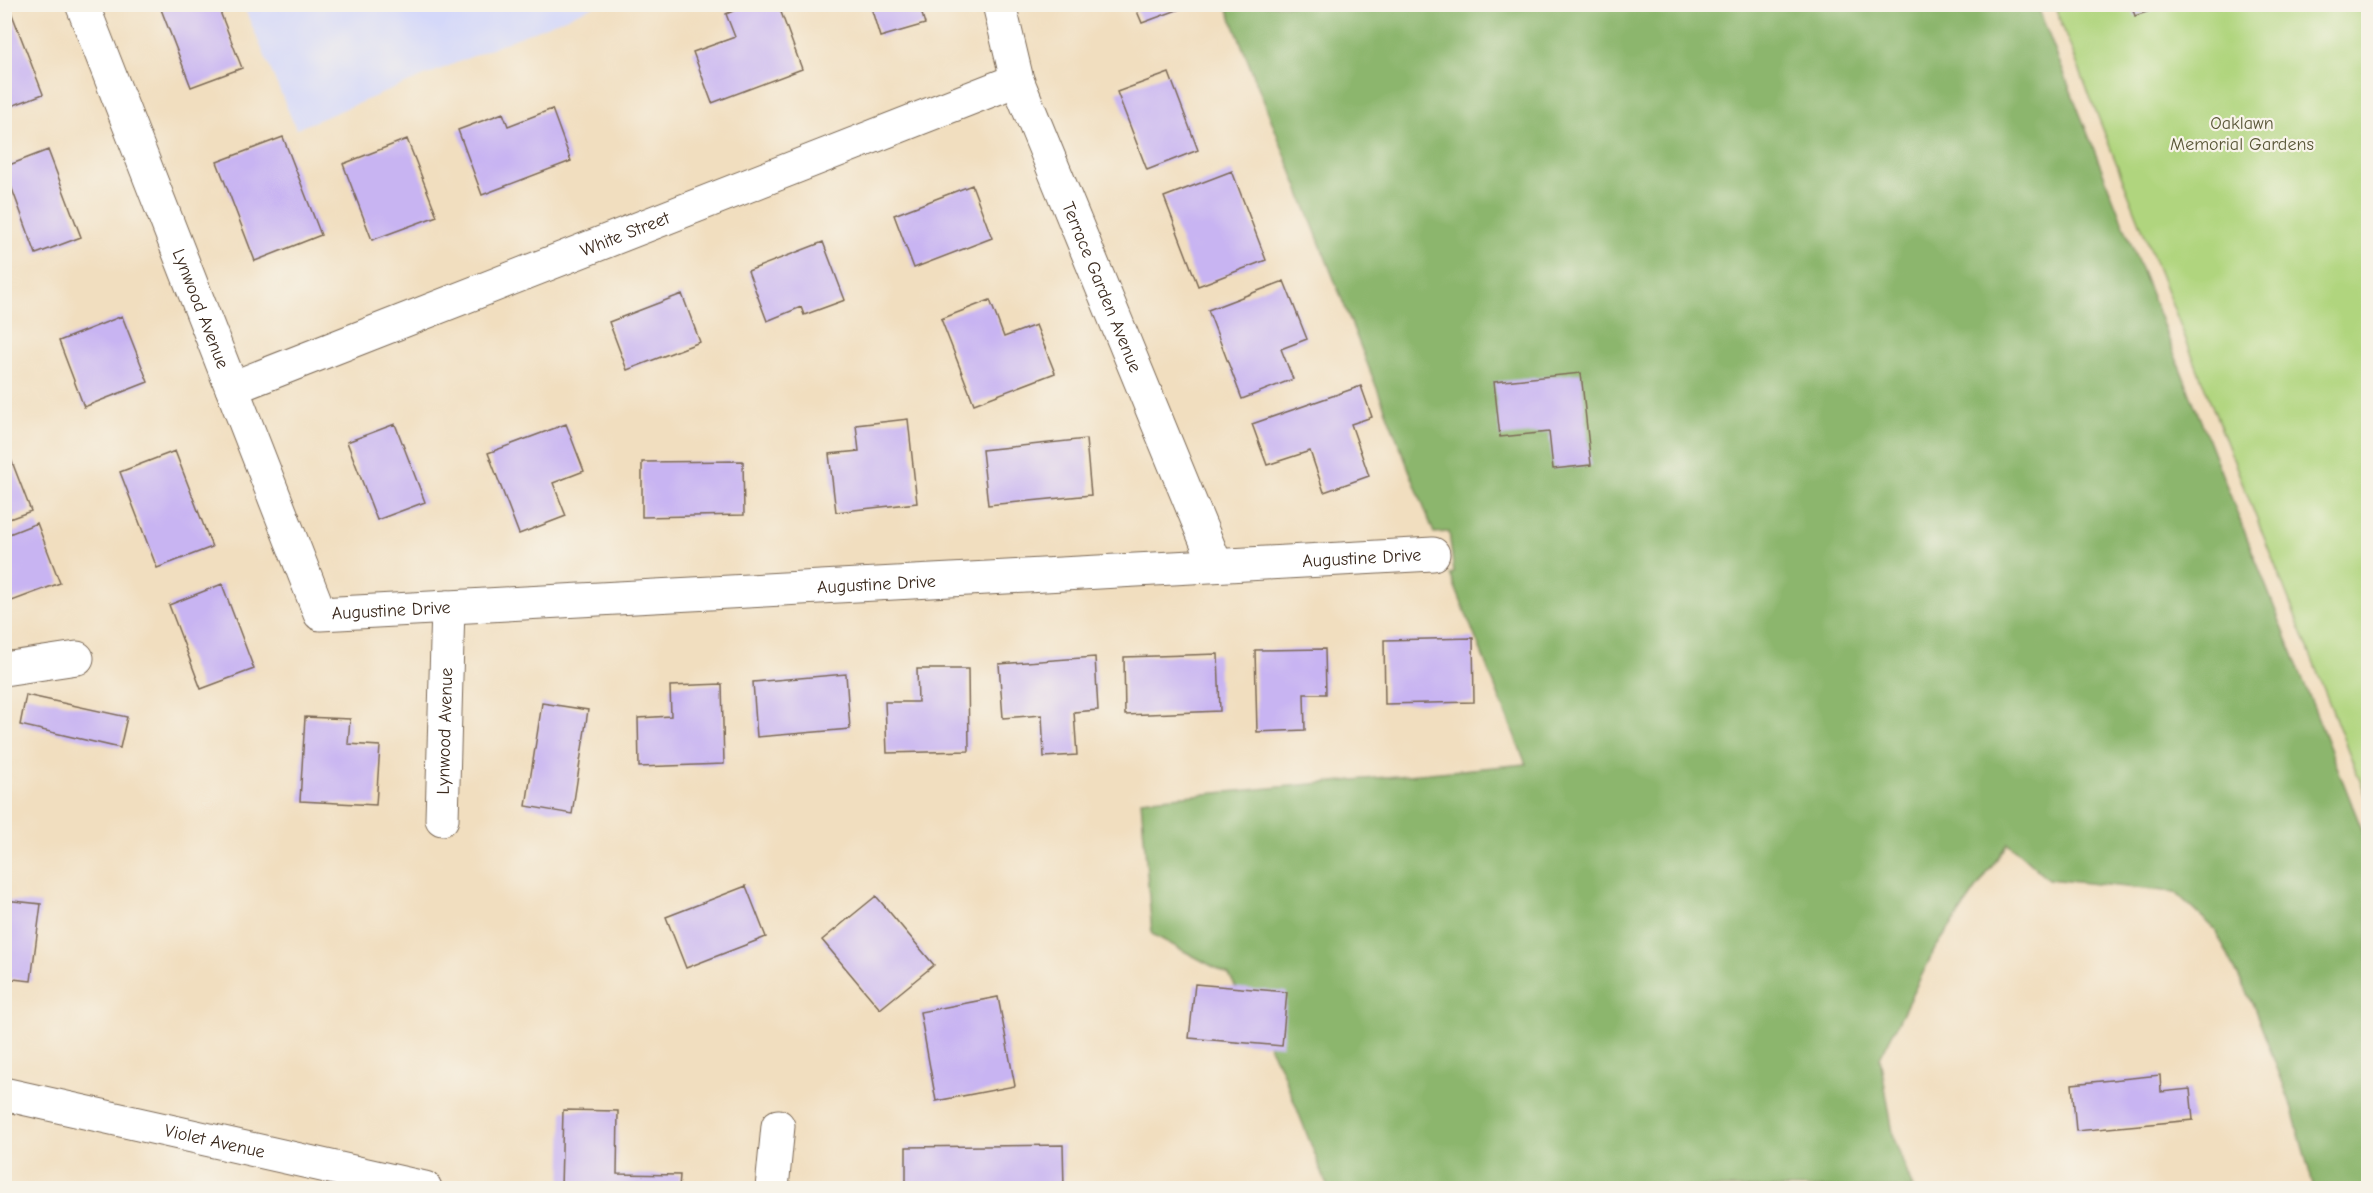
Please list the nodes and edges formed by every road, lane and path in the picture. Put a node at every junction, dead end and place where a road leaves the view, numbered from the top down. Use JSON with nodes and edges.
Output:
{"nodes":[{"id":1,"x":82,"y":4,"type":"edge"},
{"id":2,"x":999,"y":4,"type":"edge"},
{"id":3,"x":1017,"y":80,"type":"junction"},
{"id":4,"x":232,"y":388,"type":"junction"},
{"id":5,"x":1433,"y":554,"type":"dead end"},
{"id":6,"x":1216,"y":565,"type":"junction"},
{"id":7,"x":448,"y":607,"type":"junction"},
{"id":8,"x":320,"y":614,"type":"joint"},
{"id":9,"x":78,"y":658,"type":"dead end"},
{"id":10,"x":4,"y":669,"type":"edge"},
{"id":11,"x":441,"y":819,"type":"dead end"},
{"id":12,"x":4,"y":1094,"type":"edge"},
{"id":13,"x":778,"y":1126,"type":"dead end"},
{"id":14,"x":425,"y":1188,"type":"edge"},
{"id":15,"x":772,"y":1188,"type":"edge"}],
"edges":[{"from":1,"to":4,"type":"street","name":"Lynwood Avenue"},
{"from":2,"to":3,"type":"street","name":"Terrace Garden Avenue"},
{"from":3,"to":4,"type":"street","name":"White Street"},
{"from":3,"to":6,"type":"street","name":"Terrace Garden Avenue"},
{"from":4,"to":8,"type":"street","name":"Lynwood Avenue"},
{"from":5,"to":6,"type":"street","name":"Augustine Drive"},
{"from":6,"to":7,"type":"street","name":"Augustine Drive"},
{"from":7,"to":8,"type":"street","name":"Augustine Drive"},
{"from":7,"to":11,"type":"street","name":"Lynwood Avenue"},
{"from":9,"to":10,"type":"street"},
{"from":12,"to":14,"type":"street","name":"Violet Avenue"},
{"from":13,"to":15,"type":"street"}]}
